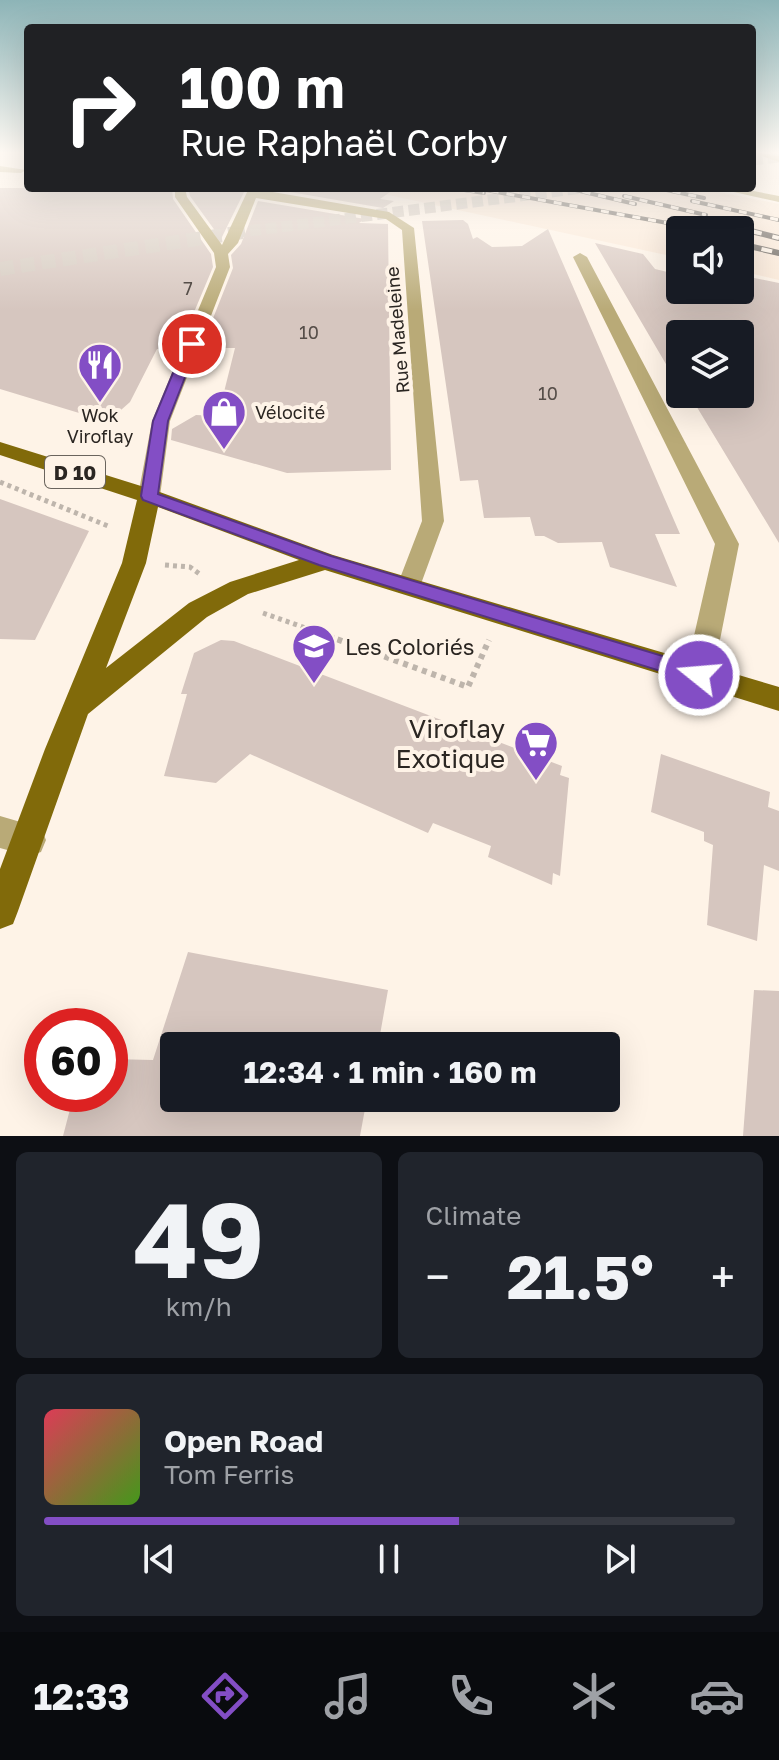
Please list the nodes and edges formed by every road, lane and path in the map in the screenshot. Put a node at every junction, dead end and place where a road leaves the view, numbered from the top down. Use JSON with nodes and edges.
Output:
{"nodes":[{"id":1,"x":186,"y":205,"type":"edge"},
{"id":2,"x":247,"y":205,"type":"edge"},
{"id":3,"x":329,"y":205,"type":"edge"},
{"id":4,"x":221,"y":253,"type":"junction"},
{"id":5,"x":580,"y":257,"type":"dead end"},
{"id":6,"x":0,"y":448,"type":"edge"},
{"id":7,"x":0,"y":482,"type":"edge"},
{"id":8,"x":149,"y":496,"type":"junction"},
{"id":9,"x":113,"y":535,"type":"dead end"},
{"id":10,"x":325,"y":561,"type":"junction"},
{"id":11,"x":134,"y":563,"type":"junction"},
{"id":12,"x":409,"y":586,"type":"junction"},
{"id":13,"x":230,"y":598,"type":"junction"},
{"id":14,"x":501,"y":614,"type":"junction"},
{"id":15,"x":699,"y":675,"type":"junction"},
{"id":16,"x":779,"y":699,"type":"edge"},
{"id":17,"x":78,"y":707,"type":"junction"},
{"id":18,"x":14,"y":836,"type":"edge"},
{"id":19,"x":0,"y":911,"type":"edge"}],
"edges":[{"from":1,"to":4,"type":"street"},
{"from":2,"to":4,"type":"street"},
{"from":3,"to":12,"type":"street","name":"Rue Madeleine"},
{"from":4,"to":8,"type":"street"},
{"from":5,"to":15,"type":"street"},
{"from":6,"to":8,"type":"main road","number":"D 10"},
{"from":7,"to":9,"type":"path"},
{"from":8,"to":10,"type":"main road","number":"D 10"},
{"from":8,"to":11,"type":"main road"},
{"from":10,"to":12,"type":"main road","number":"D 10"},
{"from":10,"to":13,"type":"main road"},
{"from":11,"to":13,"type":"path"},
{"from":11,"to":17,"type":"main road"},
{"from":12,"to":14,"type":"main road","number":"D 10"},
{"from":13,"to":14,"type":"path"},
{"from":13,"to":17,"type":"main road"},
{"from":14,"to":15,"type":"main road","number":"D 10"},
{"from":15,"to":16,"type":"main road","number":"D 10"},
{"from":17,"to":18,"type":"main road"},
{"from":18,"to":19,"type":"main road"}]}
